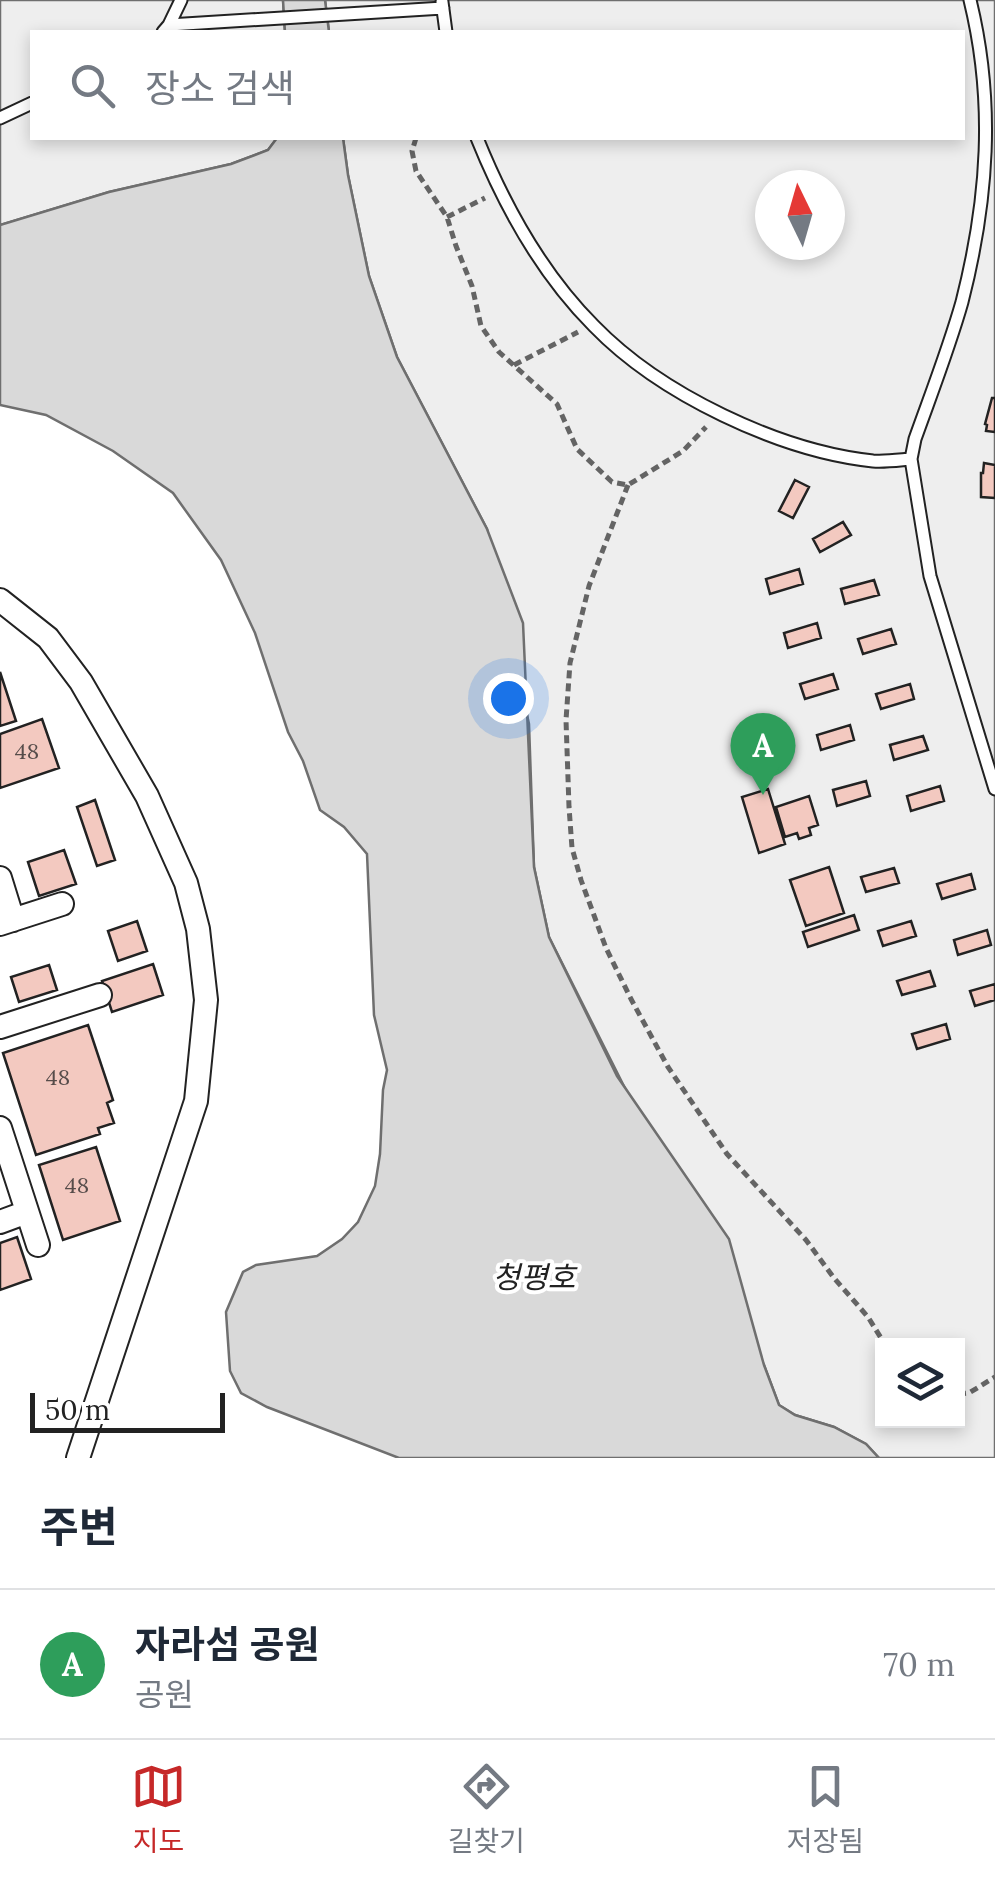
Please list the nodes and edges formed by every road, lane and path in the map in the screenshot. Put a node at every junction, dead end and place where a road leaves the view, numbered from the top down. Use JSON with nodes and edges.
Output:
{"nodes":[{"id":1,"x":181,"y":0,"type":"edge"},
{"id":2,"x":970,"y":0,"type":"edge"},
{"id":3,"x":442,"y":4,"type":"edge"},
{"id":4,"x":166,"y":29,"type":"edge"},
{"id":5,"x":446,"y":30,"type":"edge"},
{"id":6,"x":30,"y":104,"type":"edge"},
{"id":7,"x":0,"y":118,"type":"edge"},
{"id":8,"x":415,"y":140,"type":"edge"},
{"id":9,"x":478,"y":140,"type":"edge"},
{"id":10,"x":501,"y":190,"type":"junction"},
{"id":11,"x":448,"y":216,"type":"junction"},
{"id":12,"x":592,"y":324,"type":"junction"},
{"id":13,"x":514,"y":365,"type":"junction"},
{"id":14,"x":717,"y":413,"type":"junction"},
{"id":15,"x":911,"y":459,"type":"junction"},
{"id":16,"x":628,"y":484,"type":"junction"},
{"id":17,"x":0,"y":600,"type":"edge"},
{"id":18,"x":995,"y":788,"type":"edge"},
{"id":19,"x":0,"y":878,"type":"edge"},
{"id":20,"x":62,"y":904,"type":"dead end"},
{"id":21,"x":7,"y":922,"type":"edge"},
{"id":22,"x":100,"y":995,"type":"dead end"},
{"id":23,"x":0,"y":1027,"type":"edge"},
{"id":24,"x":0,"y":1128,"type":"edge"},
{"id":25,"x":28,"y":1212,"type":"junction"},
{"id":26,"x":0,"y":1222,"type":"edge"},
{"id":27,"x":38,"y":1245,"type":"dead end"},
{"id":28,"x":881,"y":1338,"type":"edge"},
{"id":29,"x":995,"y":1377,"type":"edge"},
{"id":30,"x":965,"y":1393,"type":"edge"},
{"id":31,"x":78,"y":1458,"type":"edge"}],
"edges":[{"from":1,"to":4,"type":"lane"},
{"from":2,"to":15,"type":"lane"},
{"from":3,"to":4,"type":"lane"},
{"from":3,"to":5,"type":"lane"},
{"from":6,"to":7,"type":"lane"},
{"from":8,"to":11,"type":"path"},
{"from":9,"to":10,"type":"lane"},
{"from":10,"to":11,"type":"path"},
{"from":10,"to":12,"type":"lane"},
{"from":11,"to":13,"type":"path"},
{"from":12,"to":13,"type":"path"},
{"from":12,"to":14,"type":"lane"},
{"from":13,"to":16,"type":"path"},
{"from":14,"to":15,"type":"lane"},
{"from":14,"to":16,"type":"path"},
{"from":15,"to":18,"type":"lane"},
{"from":16,"to":28,"type":"path"},
{"from":17,"to":31,"type":"street"},
{"from":19,"to":21,"type":"street"},
{"from":20,"to":21,"type":"street"},
{"from":22,"to":23,"type":"street"},
{"from":24,"to":25,"type":"street"},
{"from":25,"to":26,"type":"street"},
{"from":25,"to":27,"type":"street"},
{"from":29,"to":30,"type":"path"}]}
